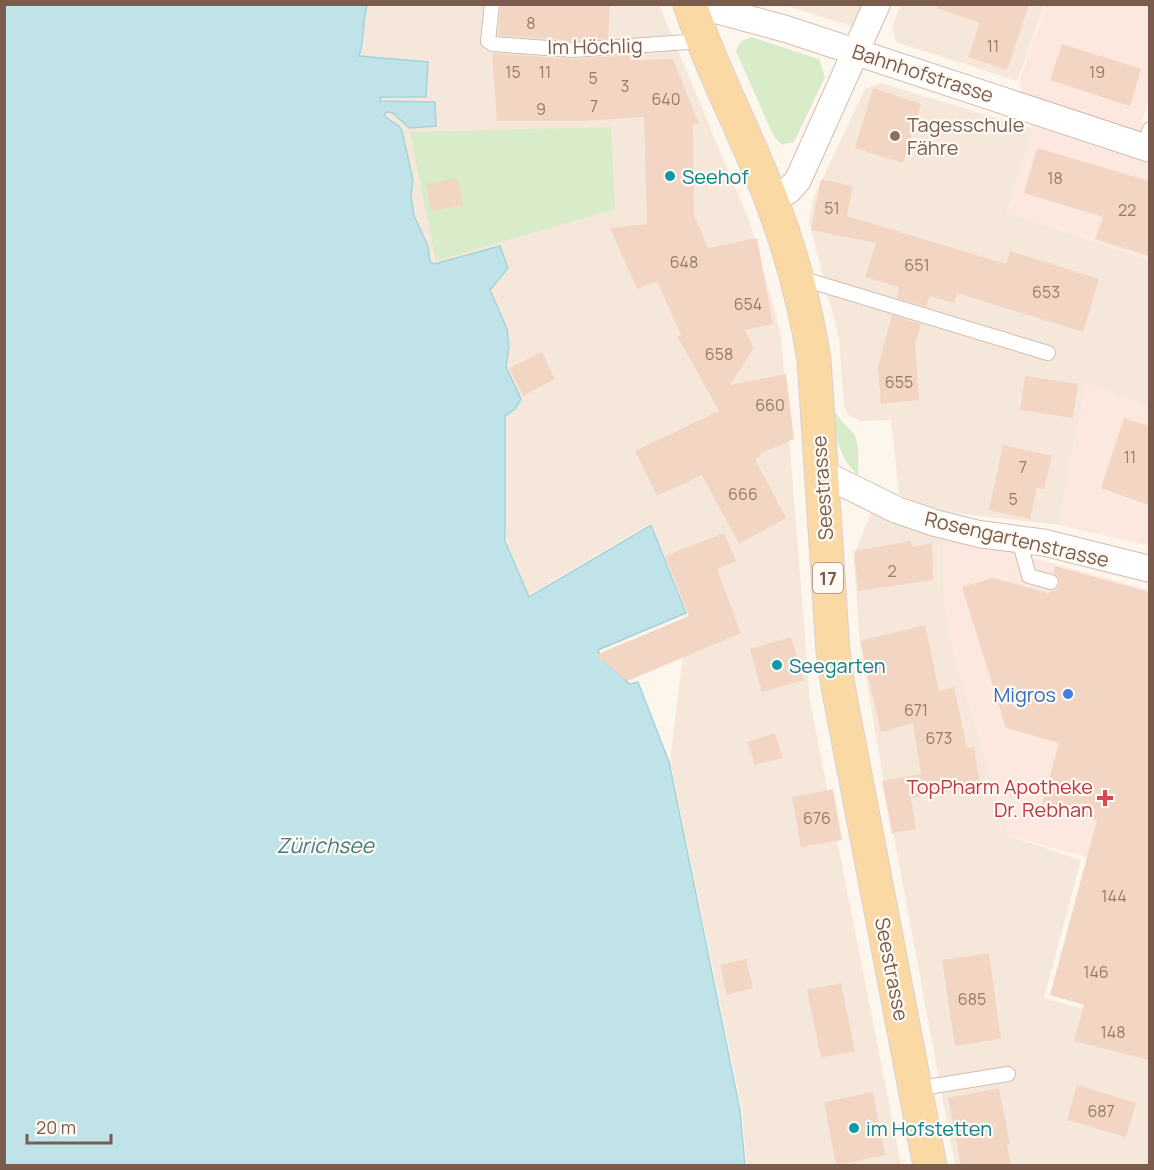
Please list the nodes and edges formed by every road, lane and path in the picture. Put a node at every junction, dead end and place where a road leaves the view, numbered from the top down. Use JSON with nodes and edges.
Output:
{"nodes":[{"id":1,"x":492,"y":4,"type":"edge"},
{"id":2,"x":692,"y":4,"type":"edge"},
{"id":3,"x":877,"y":4,"type":"edge"},
{"id":4,"x":702,"y":41,"type":"junction"},
{"id":5,"x":856,"y":51,"type":"junction"},
{"id":6,"x":1148,"y":141,"type":"edge"},
{"id":7,"x":771,"y":199,"type":"junction"},
{"id":8,"x":798,"y":278,"type":"junction"},
{"id":9,"x":1048,"y":353,"type":"dead end"},
{"id":10,"x":822,"y":474,"type":"junction"},
{"id":11,"x":1020,"y":540,"type":"junction"},
{"id":12,"x":1149,"y":569,"type":"edge"},
{"id":13,"x":1051,"y":582,"type":"dead end"},
{"id":14,"x":1008,"y":1074,"type":"dead end"},
{"id":15,"x":915,"y":1089,"type":"junction"},
{"id":16,"x":930,"y":1166,"type":"edge"}],
"edges":[{"from":1,"to":4,"type":"lane","name":"Im Höchlig"},
{"from":2,"to":4,"type":"main road","name":"Seestrasse","number":"17"},
{"from":2,"to":5,"type":"street","name":"Bahnhofstrasse"},
{"from":3,"to":5,"type":"street"},
{"from":4,"to":7,"type":"main road","name":"Seestrasse","number":"17"},
{"from":5,"to":6,"type":"street","name":"Bahnhofstrasse"},
{"from":5,"to":7,"type":"street"},
{"from":7,"to":8,"type":"main road","name":"Seestrasse","number":"17"},
{"from":8,"to":9,"type":"lane"},
{"from":8,"to":10,"type":"main road","name":"Seestrasse","number":"17"},
{"from":10,"to":11,"type":"street","name":"Rosengartenstrasse"},
{"from":10,"to":15,"type":"main road","name":"Seestrasse","number":"17"},
{"from":11,"to":12,"type":"street","name":"Rosengartenstrasse"},
{"from":11,"to":13,"type":"lane"},
{"from":14,"to":15,"type":"lane"},
{"from":15,"to":16,"type":"main road","name":"Seestrasse","number":"17"}]}
